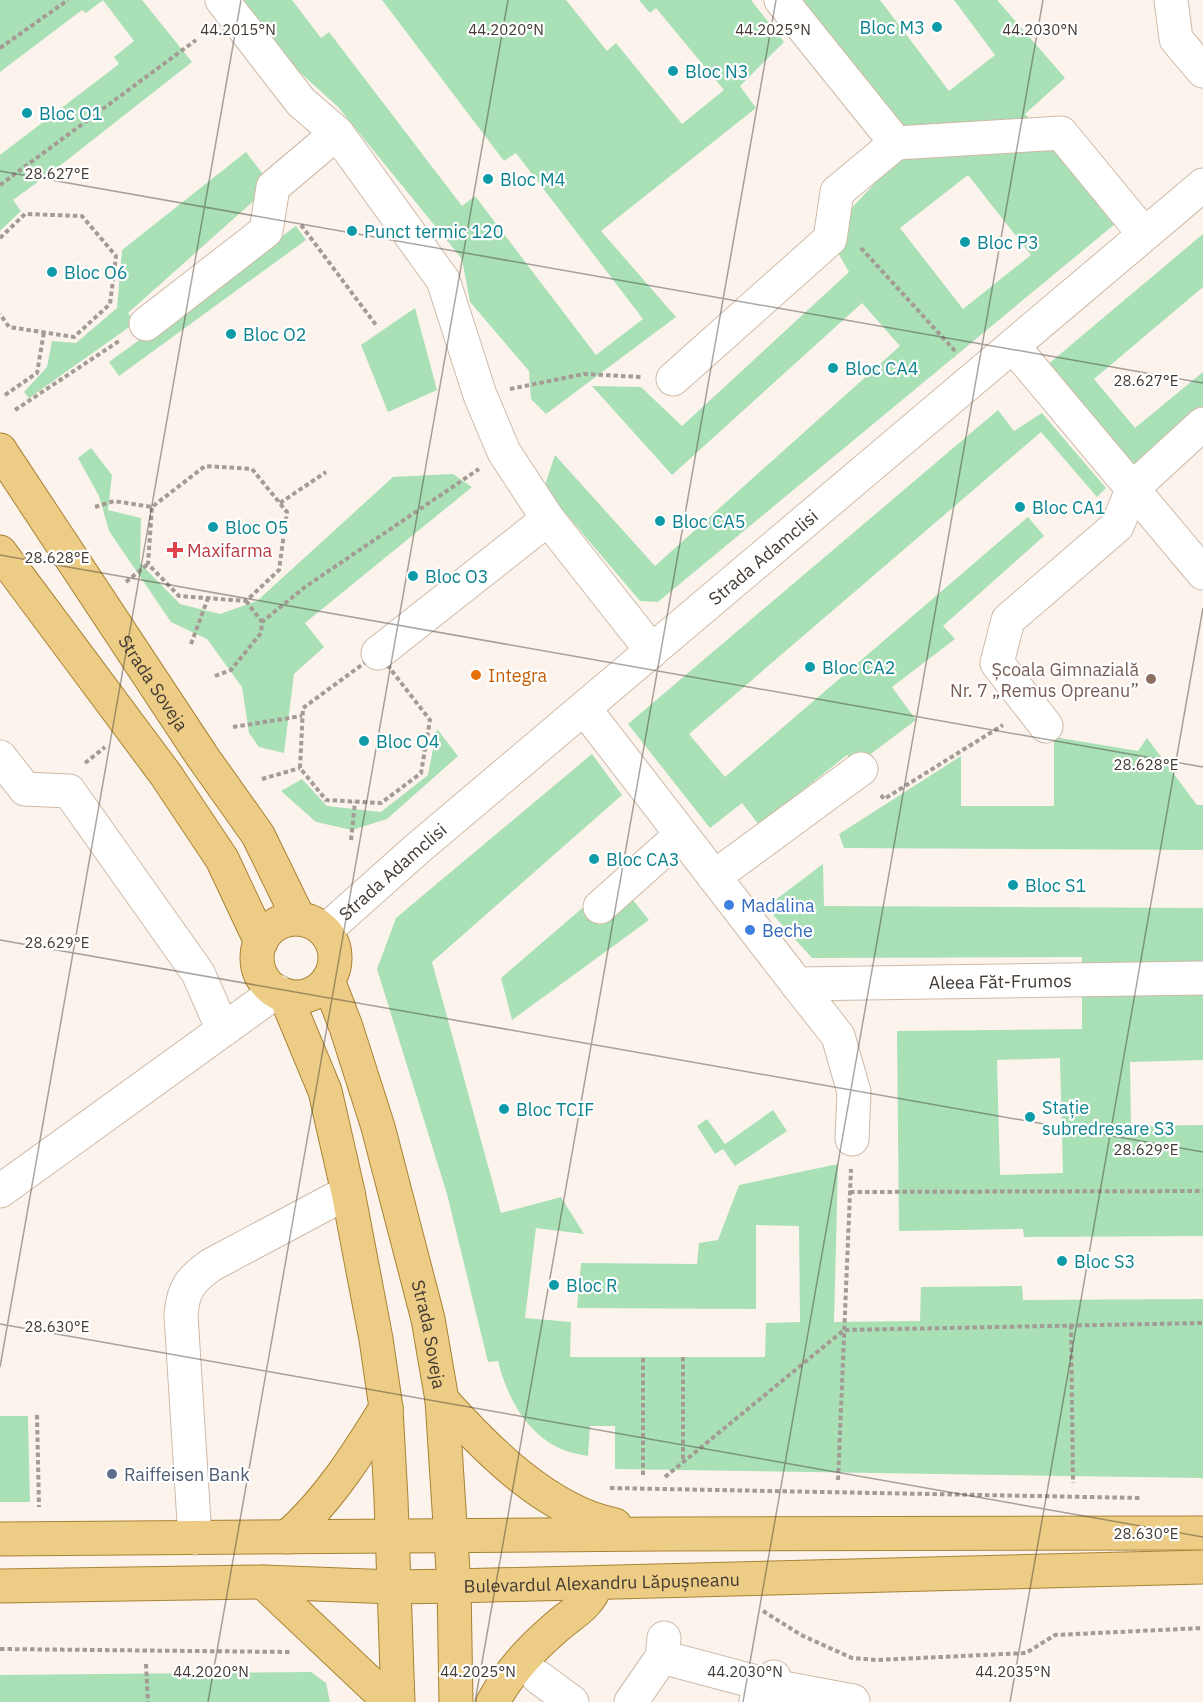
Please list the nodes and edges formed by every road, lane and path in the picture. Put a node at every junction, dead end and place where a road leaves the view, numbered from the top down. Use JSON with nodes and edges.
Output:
{"nodes":[{"id":1,"x":68,"y":0,"type":"edge"},
{"id":2,"x":222,"y":0,"type":"edge"},
{"id":3,"x":781,"y":0,"type":"edge"},
{"id":4,"x":1171,"y":0,"type":"edge"},
{"id":5,"x":196,"y":40,"type":"dead end"},
{"id":6,"x":0,"y":48,"type":"edge"},
{"id":7,"x":1203,"y":71,"type":"edge"},
{"id":8,"x":337,"y":133,"type":"junction"},
{"id":9,"x":896,"y":143,"type":"junction"},
{"id":10,"x":0,"y":185,"type":"edge"},
{"id":11,"x":1203,"y":185,"type":"edge"},
{"id":12,"x":273,"y":187,"type":"junction"},
{"id":13,"x":834,"y":217,"type":"junction"},
{"id":14,"x":1144,"y":234,"type":"junction"},
{"id":15,"x":0,"y":238,"type":"edge"},
{"id":16,"x":0,"y":314,"type":"edge"},
{"id":17,"x":146,"y":324,"type":"joint"},
{"id":18,"x":375,"y":326,"type":"dead end"},
{"id":19,"x":44,"y":332,"type":"junction"},
{"id":20,"x":1013,"y":346,"type":"junction"},
{"id":21,"x":962,"y":358,"type":"dead end"},
{"id":22,"x":673,"y":379,"type":"joint"},
{"id":23,"x":5,"y":395,"type":"dead end"},
{"id":24,"x":480,"y":395,"type":"junction"},
{"id":25,"x":15,"y":410,"type":"dead end"},
{"id":26,"x":1203,"y":424,"type":"edge"},
{"id":27,"x":0,"y":450,"type":"edge"},
{"id":28,"x":504,"y":452,"type":"junction"},
{"id":29,"x":326,"y":472,"type":"dead end"},
{"id":30,"x":1133,"y":488,"type":"junction"},
{"id":31,"x":279,"y":503,"type":"junction"},
{"id":32,"x":95,"y":507,"type":"dead end"},
{"id":33,"x":152,"y":507,"type":"junction"},
{"id":34,"x":548,"y":519,"type":"junction"},
{"id":35,"x":0,"y":552,"type":"edge"},
{"id":36,"x":148,"y":564,"type":"junction"},
{"id":37,"x":1203,"y":573,"type":"edge"},
{"id":38,"x":125,"y":582,"type":"dead end"},
{"id":39,"x":208,"y":598,"type":"junction"},
{"id":40,"x":246,"y":601,"type":"junction"},
{"id":41,"x":262,"y":622,"type":"junction"},
{"id":42,"x":192,"y":645,"type":"dead end"},
{"id":43,"x":652,"y":651,"type":"junction"},
{"id":44,"x":378,"y":653,"type":"junction"},
{"id":45,"x":215,"y":675,"type":"dead end"},
{"id":46,"x":584,"y":708,"type":"junction"},
{"id":47,"x":302,"y":716,"type":"junction"},
{"id":48,"x":1039,"y":717,"type":"joint"},
{"id":49,"x":232,"y":727,"type":"dead end"},
{"id":50,"x":106,"y":747,"type":"dead end"},
{"id":51,"x":0,"y":757,"type":"edge"},
{"id":52,"x":81,"y":766,"type":"dead end"},
{"id":53,"x":300,"y":768,"type":"junction"},
{"id":54,"x":861,"y":769,"type":"joint"},
{"id":55,"x":262,"y":779,"type":"dead end"},
{"id":56,"x":355,"y":802,"type":"junction"},
{"id":57,"x":681,"y":835,"type":"junction"},
{"id":58,"x":351,"y":840,"type":"dead end"},
{"id":59,"x":714,"y":877,"type":"junction"},
{"id":60,"x":600,"y":907,"type":"dead end"},
{"id":61,"x":312,"y":925,"type":"junction"},
{"id":62,"x":261,"y":942,"type":"junction"},
{"id":63,"x":1203,"y":978,"type":"edge"},
{"id":64,"x":328,"y":980,"type":"junction"},
{"id":65,"x":797,"y":984,"type":"junction"},
{"id":66,"x":281,"y":993,"type":"junction"},
{"id":67,"x":224,"y":1030,"type":"junction"},
{"id":68,"x":852,"y":1138,"type":"joint"},
{"id":69,"x":0,"y":1191,"type":"edge"},
{"id":70,"x":1203,"y":1191,"type":"edge"},
{"id":71,"x":348,"y":1192,"type":"junction"},
{"id":72,"x":850,"y":1192,"type":"junction"},
{"id":73,"x":1203,"y":1323,"type":"edge"},
{"id":74,"x":1071,"y":1325,"type":"junction"},
{"id":75,"x":844,"y":1330,"type":"junction"},
{"id":76,"x":643,"y":1357,"type":"dead end"},
{"id":77,"x":683,"y":1357,"type":"dead end"},
{"id":78,"x":442,"y":1400,"type":"junction"},
{"id":79,"x":386,"y":1408,"type":"junction"},
{"id":80,"x":37,"y":1415,"type":"dead end"},
{"id":81,"x":683,"y":1461,"type":"junction"},
{"id":82,"x":643,"y":1475,"type":"dead end"},
{"id":83,"x":665,"y":1477,"type":"dead end"},
{"id":84,"x":838,"y":1479,"type":"dead end"},
{"id":85,"x":1073,"y":1483,"type":"dead end"},
{"id":86,"x":608,"y":1488,"type":"dead end"},
{"id":87,"x":1145,"y":1498,"type":"dead end"},
{"id":88,"x":39,"y":1508,"type":"dead end"},
{"id":89,"x":662,"y":1533,"type":"junction"},
{"id":90,"x":1203,"y":1533,"type":"edge"},
{"id":91,"x":287,"y":1537,"type":"junction"},
{"id":92,"x":392,"y":1537,"type":"junction"},
{"id":93,"x":451,"y":1537,"type":"junction"},
{"id":94,"x":195,"y":1538,"type":"junction"},
{"id":95,"x":0,"y":1539,"type":"edge"},
{"id":96,"x":1203,"y":1567,"type":"edge"},
{"id":97,"x":263,"y":1582,"type":"junction"},
{"id":98,"x":597,"y":1583,"type":"junction"},
{"id":99,"x":0,"y":1586,"type":"edge"},
{"id":100,"x":454,"y":1586,"type":"junction"},
{"id":101,"x":394,"y":1587,"type":"junction"},
{"id":102,"x":761,"y":1610,"type":"dead end"},
{"id":103,"x":1203,"y":1628,"type":"edge"},
{"id":104,"x":332,"y":1647,"type":"junction"},
{"id":105,"x":0,"y":1649,"type":"edge"},
{"id":106,"x":146,"y":1664,"type":"dead end"},
{"id":107,"x":538,"y":1677,"type":"dead end"},
{"id":108,"x":765,"y":1688,"type":"edge"},
{"id":109,"x":636,"y":1701,"type":"edge"},
{"id":110,"x":853,"y":1701,"type":"edge"},
{"id":111,"x":148,"y":1702,"type":"edge"},
{"id":112,"x":390,"y":1702,"type":"edge"},
{"id":113,"x":398,"y":1702,"type":"edge"},
{"id":114,"x":456,"y":1702,"type":"edge"},
{"id":115,"x":493,"y":1702,"type":"edge"},
{"id":116,"x":572,"y":1702,"type":"edge"}],
"edges":[{"from":1,"to":6,"type":"path"},
{"from":2,"to":8,"type":"street"},
{"from":3,"to":9,"type":"street"},
{"from":4,"to":7,"type":"street"},
{"from":5,"to":10,"type":"path"},
{"from":8,"to":12,"type":"street"},
{"from":8,"to":24,"type":"street"},
{"from":9,"to":13,"type":"street"},
{"from":9,"to":14,"type":"street"},
{"from":11,"to":14,"type":"street","name":"Strada Adamclisi"},
{"from":12,"to":17,"type":"street"},
{"from":12,"to":18,"type":"path"},
{"from":13,"to":21,"type":"path"},
{"from":13,"to":22,"type":"street"},
{"from":14,"to":20,"type":"street","name":"Strada Adamclisi"},
{"from":15,"to":19,"type":"path"},
{"from":16,"to":19,"type":"path"},
{"from":17,"to":25,"type":"path"},
{"from":19,"to":23,"type":"path"},
{"from":20,"to":30,"type":"street"},
{"from":20,"to":43,"type":"street","name":"Strada Adamclisi"},
{"from":22,"to":24,"type":"path"},
{"from":24,"to":28,"type":"street"},
{"from":26,"to":30,"type":"street"},
{"from":27,"to":61,"type":"main road","name":"Strada Soveja"},
{"from":28,"to":34,"type":"street"},
{"from":28,"to":41,"type":"path"},
{"from":29,"to":31,"type":"path"},
{"from":30,"to":37,"type":"street"},
{"from":30,"to":48,"type":"street"},
{"from":31,"to":33,"type":"path"},
{"from":31,"to":40,"type":"path"},
{"from":32,"to":33,"type":"path"},
{"from":33,"to":36,"type":"path"},
{"from":34,"to":43,"type":"street"},
{"from":34,"to":44,"type":"street"},
{"from":35,"to":62,"type":"main road"},
{"from":36,"to":38,"type":"path"},
{"from":36,"to":39,"type":"path"},
{"from":39,"to":40,"type":"path"},
{"from":39,"to":42,"type":"path"},
{"from":40,"to":41,"type":"path"},
{"from":41,"to":45,"type":"path"},
{"from":43,"to":46,"type":"street","name":"Strada Adamclisi"},
{"from":44,"to":47,"type":"path"},
{"from":44,"to":56,"type":"path"},
{"from":46,"to":57,"type":"street"},
{"from":46,"to":61,"type":"street","name":"Strada Adamclisi"},
{"from":47,"to":49,"type":"path"},
{"from":47,"to":53,"type":"path"},
{"from":48,"to":54,"type":"path"},
{"from":50,"to":52,"type":"path"},
{"from":51,"to":67,"type":"street"},
{"from":53,"to":55,"type":"path"},
{"from":53,"to":56,"type":"path"},
{"from":54,"to":59,"type":"street"},
{"from":56,"to":58,"type":"path"},
{"from":57,"to":59,"type":"street"},
{"from":57,"to":60,"type":"street"},
{"from":59,"to":65,"type":"street"},
{"from":61,"to":62,"type":"main road"},
{"from":61,"to":64,"type":"main road"},
{"from":62,"to":66,"type":"main road"},
{"from":63,"to":65,"type":"street","name":"Aleea Făt-Frumos"},
{"from":64,"to":66,"type":"main road"},
{"from":64,"to":78,"type":"main road","name":"Strada Soveja"},
{"from":65,"to":68,"type":"street"},
{"from":66,"to":67,"type":"street"},
{"from":66,"to":71,"type":"main road"},
{"from":67,"to":69,"type":"street"},
{"from":68,"to":72,"type":"path"},
{"from":70,"to":72,"type":"path"},
{"from":71,"to":79,"type":"main road"},
{"from":71,"to":94,"type":"street"},
{"from":72,"to":75,"type":"path"},
{"from":73,"to":74,"type":"path"},
{"from":74,"to":75,"type":"path"},
{"from":74,"to":85,"type":"path"},
{"from":75,"to":81,"type":"path"},
{"from":75,"to":84,"type":"path"},
{"from":76,"to":82,"type":"path"},
{"from":77,"to":81,"type":"path"},
{"from":78,"to":89,"type":"main road"},
{"from":78,"to":93,"type":"main road","name":"Strada Soveja"},
{"from":79,"to":91,"type":"main road"},
{"from":79,"to":92,"type":"main road"},
{"from":80,"to":88,"type":"path"},
{"from":81,"to":83,"type":"path"},
{"from":86,"to":87,"type":"path"},
{"from":89,"to":90,"type":"main road"},
{"from":89,"to":93,"type":"main road"},
{"from":91,"to":92,"type":"main road"},
{"from":91,"to":94,"type":"main road"},
{"from":92,"to":93,"type":"main road"},
{"from":92,"to":101,"type":"main road"},
{"from":93,"to":100,"type":"main road","name":"Strada Soveja"},
{"from":94,"to":95,"type":"main road"},
{"from":96,"to":98,"type":"main road","name":"Bulevardul Alexandru Lăpușneanu"},
{"from":97,"to":99,"type":"main road","name":"Bulevardul Alexandru Lăpușneanu"},
{"from":97,"to":101,"type":"main road","name":"Bulevardul Alexandru Lăpușneanu"},
{"from":97,"to":104,"type":"main road"},
{"from":98,"to":100,"type":"main road","name":"Bulevardul Alexandru Lăpușneanu"},
{"from":98,"to":115,"type":"main road"},
{"from":100,"to":101,"type":"main road","name":"Bulevardul Alexandru Lăpușneanu"},
{"from":100,"to":114,"type":"main road","name":"Strada Soveja"},
{"from":101,"to":113,"type":"main road"},
{"from":102,"to":103,"type":"path"},
{"from":104,"to":105,"type":"path"},
{"from":104,"to":112,"type":"main road"},
{"from":106,"to":111,"type":"path"},
{"from":107,"to":116,"type":"street"},
{"from":108,"to":109,"type":"street"},
{"from":108,"to":110,"type":"street"}]}
